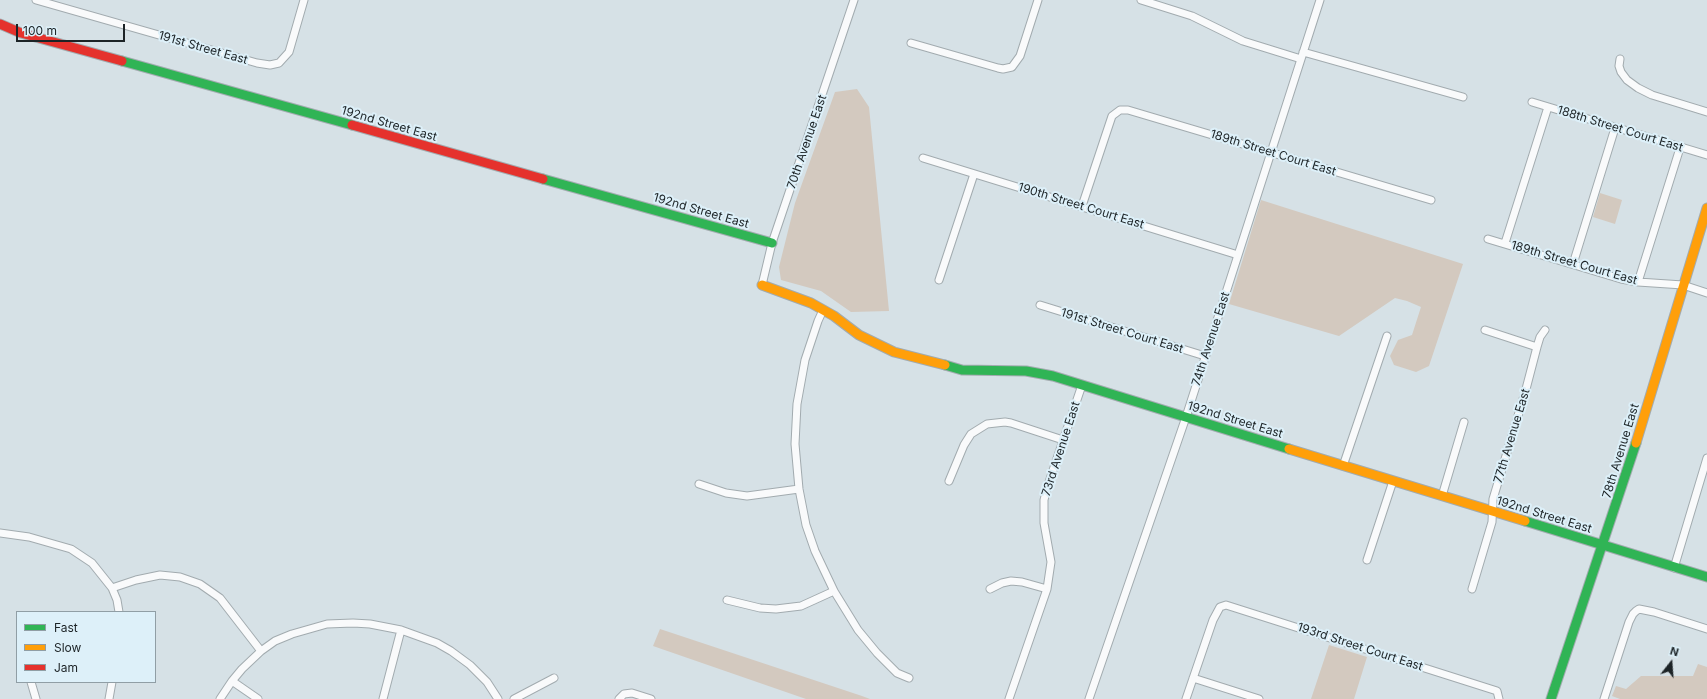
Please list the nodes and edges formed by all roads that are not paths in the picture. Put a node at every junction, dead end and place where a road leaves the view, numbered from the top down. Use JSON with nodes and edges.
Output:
{"nodes":[{"id":1,"x":36,"y":0,"type":"edge"},
{"id":2,"x":304,"y":0,"type":"edge"},
{"id":3,"x":854,"y":0,"type":"edge"},
{"id":4,"x":1038,"y":0,"type":"edge"},
{"id":5,"x":1141,"y":0,"type":"edge"},
{"id":6,"x":1320,"y":0,"type":"edge"},
{"id":7,"x":0,"y":24,"type":"edge"},
{"id":8,"x":911,"y":42,"type":"dead end"},
{"id":9,"x":1303,"y":52,"type":"junction"},
{"id":10,"x":1301,"y":59,"type":"junction"},
{"id":11,"x":1620,"y":59,"type":"dead end"},
{"id":12,"x":1463,"y":97,"type":"dead end"},
{"id":13,"x":1532,"y":102,"type":"dead end"},
{"id":14,"x":1548,"y":107,"type":"junction"},
{"id":15,"x":1707,"y":112,"type":"edge"},
{"id":16,"x":1615,"y":128,"type":"junction"},
{"id":17,"x":1680,"y":148,"type":"junction"},
{"id":18,"x":1270,"y":152,"type":"junction"},
{"id":19,"x":1707,"y":155,"type":"edge"},
{"id":20,"x":923,"y":158,"type":"dead end"},
{"id":21,"x":974,"y":174,"type":"junction"},
{"id":22,"x":1431,"y":200,"type":"dead end"},
{"id":23,"x":1082,"y":206,"type":"junction"},
{"id":24,"x":1707,"y":208,"type":"edge"},
{"id":25,"x":1488,"y":239,"type":"dead end"},
{"id":26,"x":1505,"y":243,"type":"junction"},
{"id":27,"x":772,"y":244,"type":"junction"},
{"id":28,"x":1238,"y":255,"type":"junction"},
{"id":29,"x":1573,"y":264,"type":"junction"},
{"id":30,"x":939,"y":280,"type":"dead end"},
{"id":31,"x":1638,"y":282,"type":"junction"},
{"id":32,"x":762,"y":286,"type":"joint"},
{"id":33,"x":1683,"y":286,"type":"junction"},
{"id":34,"x":1707,"y":293,"type":"edge"},
{"id":35,"x":1040,"y":305,"type":"dead end"},
{"id":36,"x":824,"y":310,"type":"junction"},
{"id":37,"x":1485,"y":330,"type":"dead end"},
{"id":38,"x":1546,"y":330,"type":"dead end"},
{"id":39,"x":1387,"y":336,"type":"dead end"},
{"id":40,"x":1537,"y":347,"type":"junction"},
{"id":41,"x":1204,"y":356,"type":"junction"},
{"id":42,"x":1082,"y":385,"type":"junction"},
{"id":43,"x":1186,"y":417,"type":"junction"},
{"id":44,"x":1464,"y":422,"type":"dead end"},
{"id":45,"x":1063,"y":440,"type":"junction"},
{"id":46,"x":1707,"y":458,"type":"edge"},
{"id":47,"x":1343,"y":466,"type":"junction"},
{"id":48,"x":948,"y":481,"type":"dead end"},
{"id":49,"x":1393,"y":481,"type":"junction"},
{"id":50,"x":699,"y":484,"type":"dead end"},
{"id":51,"x":799,"y":489,"type":"junction"},
{"id":52,"x":1442,"y":496,"type":"junction"},
{"id":53,"x":1493,"y":512,"type":"junction"},
{"id":54,"x":0,"y":533,"type":"edge"},
{"id":55,"x":1603,"y":546,"type":"junction"},
{"id":56,"x":1367,"y":560,"type":"dead end"},
{"id":57,"x":1674,"y":568,"type":"junction"},
{"id":58,"x":1707,"y":577,"type":"edge"},
{"id":59,"x":112,"y":588,"type":"junction"},
{"id":60,"x":990,"y":589,"type":"dead end"},
{"id":61,"x":1047,"y":589,"type":"junction"},
{"id":62,"x":1472,"y":589,"type":"dead end"},
{"id":63,"x":834,"y":591,"type":"junction"},
{"id":64,"x":727,"y":600,"type":"dead end"},
{"id":65,"x":119,"y":611,"type":"edge"},
{"id":66,"x":1707,"y":629,"type":"edge"},
{"id":67,"x":401,"y":630,"type":"junction"},
{"id":68,"x":261,"y":651,"type":"junction"},
{"id":69,"x":554,"y":678,"type":"dead end"},
{"id":70,"x":908,"y":678,"type":"dead end"},
{"id":71,"x":1193,"y":678,"type":"junction"},
{"id":72,"x":232,"y":681,"type":"junction"},
{"id":73,"x":31,"y":683,"type":"edge"},
{"id":74,"x":112,"y":683,"type":"edge"},
{"id":75,"x":622,"y":697,"type":"edge"},
{"id":76,"x":36,"y":699,"type":"edge"},
{"id":77,"x":109,"y":699,"type":"edge"},
{"id":78,"x":220,"y":699,"type":"edge"},
{"id":79,"x":258,"y":699,"type":"edge"},
{"id":80,"x":383,"y":699,"type":"edge"},
{"id":81,"x":498,"y":699,"type":"edge"},
{"id":82,"x":514,"y":699,"type":"edge"},
{"id":83,"x":651,"y":699,"type":"edge"},
{"id":84,"x":1009,"y":699,"type":"edge"},
{"id":85,"x":1089,"y":699,"type":"edge"},
{"id":86,"x":1186,"y":699,"type":"edge"},
{"id":87,"x":1259,"y":699,"type":"edge"},
{"id":88,"x":1499,"y":699,"type":"edge"},
{"id":89,"x":1551,"y":699,"type":"edge"},
{"id":90,"x":1604,"y":699,"type":"edge"}],
"edges":[{"from":1,"to":2,"type":"street","name":"191st Street East"},
{"from":3,"to":27,"type":"street","name":"70th Avenue East"},
{"from":4,"to":8,"type":"street"},
{"from":5,"to":10,"type":"street"},
{"from":6,"to":9,"type":"street","name":"74th Avenue East"},
{"from":7,"to":27,"type":"street","name":"192nd Street East"},
{"from":9,"to":10,"type":"street","name":"74th Avenue East"},
{"from":9,"to":12,"type":"street"},
{"from":10,"to":18,"type":"street","name":"74th Avenue East"},
{"from":11,"to":15,"type":"street"},
{"from":13,"to":14,"type":"street","name":"188th Street Court East"},
{"from":14,"to":16,"type":"street","name":"188th Street Court East"},
{"from":14,"to":26,"type":"street"},
{"from":16,"to":17,"type":"street","name":"188th Street Court East"},
{"from":16,"to":29,"type":"street"},
{"from":17,"to":19,"type":"street","name":"188th Street Court East"},
{"from":17,"to":31,"type":"street"},
{"from":18,"to":22,"type":"street","name":"189th Street Court East"},
{"from":18,"to":23,"type":"street","name":"189th Street Court East"},
{"from":18,"to":28,"type":"street","name":"74th Avenue East"},
{"from":20,"to":21,"type":"street","name":"190th Street Court East"},
{"from":21,"to":23,"type":"street","name":"190th Street Court East"},
{"from":21,"to":30,"type":"street"},
{"from":23,"to":28,"type":"street","name":"190th Street Court East"},
{"from":24,"to":33,"type":"street","name":"78th Avenue East"},
{"from":25,"to":26,"type":"street","name":"189th Street Court East"},
{"from":26,"to":29,"type":"street","name":"189th Street Court East"},
{"from":27,"to":32,"type":"street","name":"70th Avenue East"},
{"from":28,"to":41,"type":"street","name":"74th Avenue East"},
{"from":29,"to":31,"type":"street","name":"189th Street Court East"},
{"from":31,"to":33,"type":"street","name":"189th Street Court East"},
{"from":32,"to":36,"type":"street","name":"192nd Street East"},
{"from":33,"to":34,"type":"street","name":"189th Street Court East"},
{"from":33,"to":55,"type":"street","name":"78th Avenue East"},
{"from":35,"to":41,"type":"street","name":"191st Street Court East"},
{"from":36,"to":42,"type":"street","name":"192nd Street East"},
{"from":36,"to":51,"type":"street"},
{"from":37,"to":40,"type":"street"},
{"from":38,"to":40,"type":"street","name":"77th Avenue East"},
{"from":39,"to":47,"type":"street"},
{"from":40,"to":53,"type":"street","name":"77th Avenue East"},
{"from":41,"to":43,"type":"street","name":"74th Avenue East"},
{"from":42,"to":43,"type":"street","name":"192nd Street East"},
{"from":42,"to":45,"type":"street","name":"73rd Avenue East"},
{"from":43,"to":47,"type":"street","name":"192nd Street East"},
{"from":43,"to":85,"type":"street","name":"74th Avenue East"},
{"from":44,"to":52,"type":"street"},
{"from":45,"to":48,"type":"street"},
{"from":45,"to":61,"type":"street","name":"73rd Avenue East"},
{"from":46,"to":57,"type":"street"},
{"from":47,"to":49,"type":"street","name":"192nd Street East"},
{"from":49,"to":52,"type":"street","name":"192nd Street East"},
{"from":49,"to":56,"type":"street"},
{"from":50,"to":51,"type":"street"},
{"from":51,"to":63,"type":"street"},
{"from":52,"to":53,"type":"street","name":"192nd Street East"},
{"from":53,"to":55,"type":"street","name":"192nd Street East"},
{"from":53,"to":62,"type":"street","name":"77th Avenue East"},
{"from":54,"to":59,"type":"street"},
{"from":55,"to":57,"type":"street","name":"192nd Street East"},
{"from":55,"to":89,"type":"street","name":"78th Avenue East"},
{"from":57,"to":58,"type":"street","name":"192nd Street East"},
{"from":59,"to":65,"type":"street"},
{"from":59,"to":68,"type":"street"},
{"from":60,"to":61,"type":"street"},
{"from":61,"to":84,"type":"street","name":"73rd Avenue East"},
{"from":63,"to":64,"type":"street"},
{"from":63,"to":70,"type":"street"},
{"from":66,"to":90,"type":"street"},
{"from":67,"to":68,"type":"street"},
{"from":67,"to":80,"type":"street"},
{"from":67,"to":81,"type":"street"},
{"from":68,"to":72,"type":"street"},
{"from":69,"to":82,"type":"street"},
{"from":71,"to":86,"type":"street"},
{"from":71,"to":87,"type":"street"},
{"from":71,"to":88,"type":"street","name":"193rd Street Court East"},
{"from":72,"to":78,"type":"street"},
{"from":72,"to":79,"type":"street"},
{"from":73,"to":76,"type":"street"},
{"from":74,"to":77,"type":"street"},
{"from":75,"to":83,"type":"street"}]}
